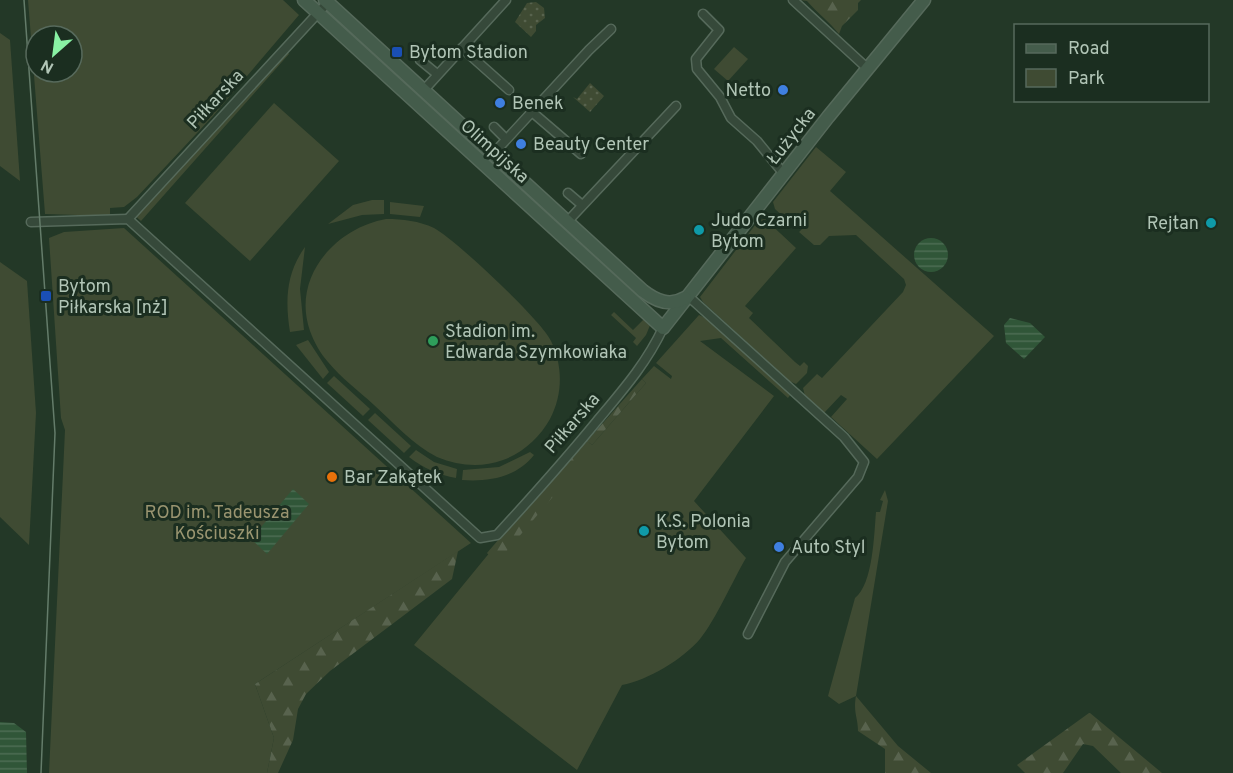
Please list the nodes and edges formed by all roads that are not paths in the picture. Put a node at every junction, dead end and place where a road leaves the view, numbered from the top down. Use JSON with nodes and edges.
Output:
{"nodes":[{"id":1,"x":304,"y":0,"type":"edge"},
{"id":2,"x":506,"y":0,"type":"edge"},
{"id":3,"x":793,"y":0,"type":"edge"},
{"id":4,"x":924,"y":0,"type":"edge"},
{"id":5,"x":327,"y":1,"type":"edge"},
{"id":6,"x":318,"y":13,"type":"junction"},
{"id":7,"x":703,"y":14,"type":"dead end"},
{"id":8,"x":611,"y":29,"type":"dead end"},
{"id":9,"x":462,"y":48,"type":"junction"},
{"id":10,"x":420,"y":60,"type":"dead end"},
{"id":11,"x":867,"y":68,"type":"junction"},
{"id":12,"x":437,"y":74,"type":"junction"},
{"id":13,"x":411,"y":80,"type":"junction"},
{"id":14,"x":402,"y":90,"type":"junction"},
{"id":15,"x":509,"y":90,"type":"dead end"},
{"id":16,"x":423,"y":91,"type":"junction"},
{"id":17,"x":676,"y":106,"type":"dead end"},
{"id":18,"x":532,"y":112,"type":"junction"},
{"id":19,"x":494,"y":127,"type":"dead end"},
{"id":20,"x":506,"y":139,"type":"junction"},
{"id":21,"x":493,"y":154,"type":"junction"},
{"id":22,"x":581,"y":154,"type":"dead end"},
{"id":23,"x":784,"y":174,"type":"junction"},
{"id":24,"x":568,"y":193,"type":"dead end"},
{"id":25,"x":548,"y":205,"type":"junction"},
{"id":26,"x":582,"y":205,"type":"junction"},
{"id":27,"x":539,"y":214,"type":"junction"},
{"id":28,"x":128,"y":219,"type":"junction"},
{"id":29,"x":31,"y":222,"type":"dead end"},
{"id":30,"x":567,"y":222,"type":"junction"},
{"id":31,"x":688,"y":296,"type":"junction"},
{"id":32,"x":663,"y":328,"type":"junction"},
{"id":33,"x":748,"y":634,"type":"dead end"}],
"edges":[{"from":1,"to":6,"type":"street","name":"Olimpijska"},
{"from":2,"to":9,"type":"street"},
{"from":3,"to":11,"type":"street"},
{"from":4,"to":11,"type":"street","name":"Łużycka"},
{"from":5,"to":6,"type":"street","name":"Piłkarska"},
{"from":5,"to":13,"type":"street","name":"Olimpijska"},
{"from":6,"to":14,"type":"street","name":"Olimpijska"},
{"from":6,"to":28,"type":"street","name":"Piłkarska"},
{"from":7,"to":23,"type":"street"},
{"from":8,"to":18,"type":"street"},
{"from":9,"to":12,"type":"street"},
{"from":9,"to":15,"type":"street"},
{"from":10,"to":12,"type":"street"},
{"from":11,"to":23,"type":"street","name":"Łużycka"},
{"from":12,"to":16,"type":"street"},
{"from":13,"to":14,"type":"street"},
{"from":13,"to":16,"type":"street","name":"Olimpijska"},
{"from":14,"to":27,"type":"street","name":"Olimpijska"},
{"from":16,"to":21,"type":"street","name":"Olimpijska"},
{"from":17,"to":26,"type":"street"},
{"from":18,"to":20,"type":"street"},
{"from":18,"to":22,"type":"street"},
{"from":19,"to":20,"type":"street"},
{"from":20,"to":21,"type":"street"},
{"from":21,"to":25,"type":"street","name":"Olimpijska"},
{"from":23,"to":31,"type":"street","name":"Łużycka"},
{"from":24,"to":26,"type":"street"},
{"from":25,"to":27,"type":"street"},
{"from":25,"to":30,"type":"street","name":"Olimpijska"},
{"from":26,"to":30,"type":"street"},
{"from":27,"to":32,"type":"street","name":"Olimpijska"},
{"from":28,"to":29,"type":"street"},
{"from":28,"to":32,"type":"street","name":"Piłkarska"},
{"from":30,"to":31,"type":"street","name":"Olimpijska"},
{"from":31,"to":32,"type":"street","name":"Piłkarska"},
{"from":31,"to":33,"type":"street"}]}
